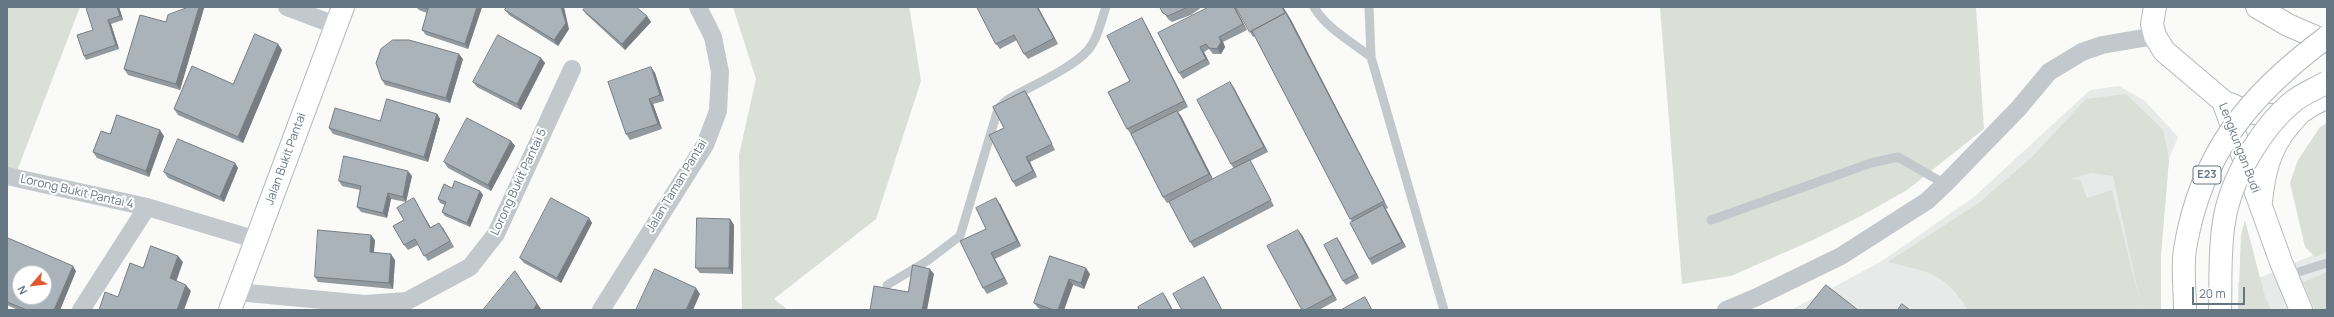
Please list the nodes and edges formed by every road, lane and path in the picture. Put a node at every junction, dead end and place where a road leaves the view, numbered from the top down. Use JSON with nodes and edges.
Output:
{"nodes":[{"id":1,"x":287,"y":7,"type":"edge"},
{"id":2,"x":698,"y":7,"type":"edge"},
{"id":3,"x":1106,"y":7,"type":"edge"},
{"id":4,"x":1314,"y":7,"type":"edge"},
{"id":5,"x":1370,"y":7,"type":"edge"},
{"id":6,"x":2155,"y":7,"type":"edge"},
{"id":7,"x":2257,"y":7,"type":"edge"},
{"id":8,"x":339,"y":16,"type":"edge"},
{"id":9,"x":2155,"y":36,"type":"junction"},
{"id":10,"x":2327,"y":36,"type":"edge"},
{"id":11,"x":2327,"y":42,"type":"edge"},
{"id":12,"x":1371,"y":57,"type":"junction"},
{"id":13,"x":572,"y":69,"type":"dead end"},
{"id":14,"x":2327,"y":82,"type":"edge"},
{"id":15,"x":2327,"y":96,"type":"edge"},
{"id":16,"x":2223,"y":101,"type":"junction"},
{"id":17,"x":2299,"y":114,"type":"junction"},
{"id":18,"x":7,"y":176,"type":"edge"},
{"id":19,"x":1945,"y":184,"type":"junction"},
{"id":20,"x":2260,"y":204,"type":"junction"},
{"id":21,"x":147,"y":207,"type":"junction"},
{"id":22,"x":1711,"y":220,"type":"dead end"},
{"id":23,"x":257,"y":240,"type":"junction"},
{"id":24,"x":2327,"y":264,"type":"edge"},
{"id":25,"x":2286,"y":276,"type":"junction"},
{"id":26,"x":887,"y":285,"type":"dead end"},
{"id":27,"x":234,"y":301,"type":"edge"},
{"id":28,"x":81,"y":310,"type":"edge"},
{"id":29,"x":601,"y":310,"type":"edge"},
{"id":30,"x":1444,"y":310,"type":"edge"},
{"id":31,"x":1726,"y":310,"type":"edge"},
{"id":32,"x":2185,"y":310,"type":"edge"},
{"id":33,"x":2220,"y":310,"type":"edge"},
{"id":34,"x":2301,"y":310,"type":"edge"}],
"edges":[{"from":1,"to":8,"type":"street"},
{"from":2,"to":29,"type":"street","name":"Jalan Taman Pantai"},
{"from":3,"to":26,"type":"lane"},
{"from":4,"to":12,"type":"lane"},
{"from":5,"to":12,"type":"lane"},
{"from":6,"to":9,"type":"main road","name":"Lengkungan Budi"},
{"from":7,"to":11,"type":"main road"},
{"from":8,"to":23,"type":"main road","name":"Jalan Bukit Pantai"},
{"from":9,"to":16,"type":"main road","name":"Lengkungan Budi"},
{"from":9,"to":19,"type":"street"},
{"from":10,"to":32,"type":"main road","number":"E23","bridge":true},
{"from":12,"to":30,"type":"lane"},
{"from":13,"to":27,"type":"street","name":"Lorong Bukit Pantai 5"},
{"from":14,"to":33,"type":"main road","number":"E23","bridge":true},
{"from":15,"to":17,"type":"main road"},
{"from":16,"to":17,"type":"main road"},
{"from":16,"to":20,"type":"main road","name":"Lengkungan Budi"},
{"from":17,"to":20,"type":"main road"},
{"from":18,"to":21,"type":"street","name":"Lorong Bukit Pantai 4"},
{"from":19,"to":22,"type":"lane"},
{"from":19,"to":31,"type":"street"},
{"from":20,"to":25,"type":"main road","name":"Lengkungan Budi"},
{"from":21,"to":23,"type":"street","name":"Lorong Bukit Pantai 4"},
{"from":21,"to":28,"type":"street","name":"Lorong Bukit Pantai 4"},
{"from":23,"to":27,"type":"main road","name":"Jalan Bukit Pantai"},
{"from":24,"to":25,"type":"lane"},
{"from":25,"to":34,"type":"main road","name":"Lengkungan Budi"}]}
